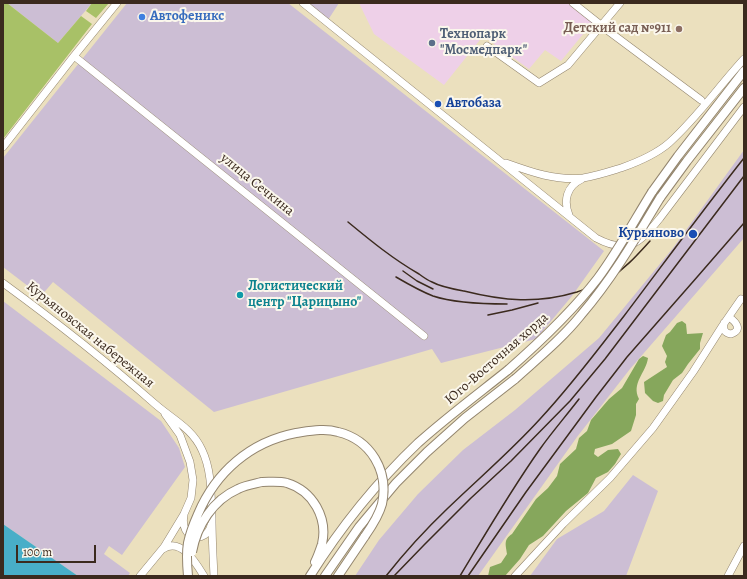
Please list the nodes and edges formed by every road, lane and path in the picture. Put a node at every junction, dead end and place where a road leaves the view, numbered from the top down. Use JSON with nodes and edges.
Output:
{"nodes":[{"id":1,"x":117,"y":3,"type":"edge"},
{"id":2,"x":303,"y":3,"type":"edge"},
{"id":3,"x":574,"y":3,"type":"edge"},
{"id":4,"x":620,"y":3,"type":"edge"},
{"id":5,"x":601,"y":25,"type":"junction"},
{"id":6,"x":487,"y":46,"type":"dead end"},
{"id":7,"x":74,"y":56,"type":"junction"},
{"id":8,"x":744,"y":59,"type":"edge"},
{"id":9,"x":744,"y":71,"type":"edge"},
{"id":10,"x":744,"y":88,"type":"edge"},
{"id":11,"x":701,"y":100,"type":"dead end"},
{"id":12,"x":744,"y":107,"type":"edge"},
{"id":13,"x":3,"y":147,"type":"edge"},
{"id":14,"x":500,"y":160,"type":"junction"},
{"id":15,"x":584,"y":178,"type":"junction"},
{"id":16,"x":569,"y":216,"type":"junction"},
{"id":17,"x":3,"y":283,"type":"edge"},
{"id":18,"x":741,"y":299,"type":"dead end"},
{"id":19,"x":729,"y":317,"type":"junction"},
{"id":20,"x":724,"y":323,"type":"junction"},
{"id":21,"x":728,"y":334,"type":"junction"},
{"id":22,"x":424,"y":336,"type":"dead end"},
{"id":23,"x":714,"y":340,"type":"junction"},
{"id":24,"x":160,"y":408,"type":"junction"},
{"id":25,"x":184,"y":514,"type":"junction"},
{"id":26,"x":212,"y":516,"type":"junction"},
{"id":27,"x":744,"y":546,"type":"edge"},
{"id":28,"x":161,"y":551,"type":"junction"},
{"id":29,"x":140,"y":576,"type":"edge"},
{"id":30,"x":188,"y":576,"type":"edge"},
{"id":31,"x":204,"y":576,"type":"edge"},
{"id":32,"x":214,"y":576,"type":"edge"},
{"id":33,"x":309,"y":576,"type":"edge"},
{"id":34,"x":325,"y":576,"type":"edge"},
{"id":35,"x":338,"y":576,"type":"edge"},
{"id":36,"x":515,"y":576,"type":"edge"},
{"id":37,"x":728,"y":576,"type":"edge"}],
"edges":[{"from":1,"to":7,"type":"street"},
{"from":2,"to":14,"type":"street"},
{"from":3,"to":5,"type":"street"},
{"from":4,"to":5,"type":"street"},
{"from":5,"to":6,"type":"street"},
{"from":5,"to":11,"type":"street"},
{"from":7,"to":13,"type":"street"},
{"from":7,"to":22,"type":"street","name":"улица Сечкина"},
{"from":8,"to":15,"type":"street"},
{"from":9,"to":33,"type":"main road","name":"Юго-Восточная хорда","bridge":true},
{"from":10,"to":34,"type":"main road","name":"Юго-Восточная хорда","bridge":true},
{"from":12,"to":16,"type":"street"},
{"from":14,"to":15,"type":"street"},
{"from":14,"to":16,"type":"street"},
{"from":15,"to":16,"type":"street"},
{"from":17,"to":24,"type":"street","name":"Курьяновская набережная"},
{"from":18,"to":19,"type":"street"},
{"from":19,"to":20,"type":"street"},
{"from":19,"to":21,"type":"street"},
{"from":20,"to":21,"type":"street"},
{"from":20,"to":23,"type":"street"},
{"from":21,"to":23,"type":"street"},
{"from":23,"to":36,"type":"street"},
{"from":24,"to":25,"type":"street","name":"Курьяновская набережная"},
{"from":24,"to":26,"type":"street","name":"Курьяновская набережная"},
{"from":25,"to":26,"type":"street"},
{"from":25,"to":28,"type":"street","name":"Курьяновская набережная"},
{"from":26,"to":32,"type":"street","name":"Курьяновская набережная"},
{"from":27,"to":37,"type":"street"},
{"from":28,"to":29,"type":"street","name":"Курьяновская набережная"},
{"from":28,"to":31,"type":"street"},
{"from":30,"to":33,"type":"main road","bridge":true},
{"from":30,"to":35,"type":"main road","bridge":true}]}
